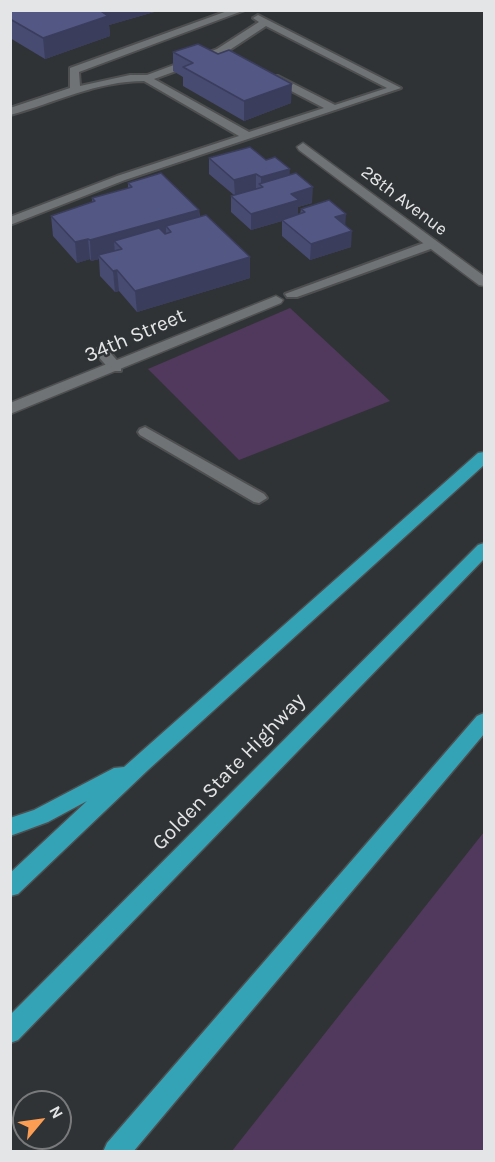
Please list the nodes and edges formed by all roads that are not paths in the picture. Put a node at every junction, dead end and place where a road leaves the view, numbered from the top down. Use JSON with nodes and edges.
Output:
{"nodes":[{"id":1,"x":242,"y":10,"type":"edge"},
{"id":2,"x":266,"y":22,"type":"junction"},
{"id":3,"x":221,"y":51,"type":"junction"},
{"id":4,"x":241,"y":61,"type":"edge"},
{"id":5,"x":261,"y":71,"type":"edge"},
{"id":6,"x":151,"y":76,"type":"junction"},
{"id":7,"x":75,"y":90,"type":"junction"},
{"id":8,"x":331,"y":107,"type":"junction"},
{"id":9,"x":10,"y":112,"type":"edge"},
{"id":10,"x":246,"y":135,"type":"junction"},
{"id":11,"x":303,"y":147,"type":"dead end"},
{"id":12,"x":10,"y":221,"type":"edge"},
{"id":13,"x":432,"y":244,"type":"junction"},
{"id":14,"x":484,"y":282,"type":"edge"},
{"id":15,"x":292,"y":294,"type":"dead end"},
{"id":16,"x":276,"y":300,"type":"dead end"},
{"id":17,"x":102,"y":352,"type":"dead end"},
{"id":18,"x":116,"y":368,"type":"junction"},
{"id":19,"x":10,"y":409,"type":"edge"},
{"id":20,"x":145,"y":432,"type":"dead end"},
{"id":21,"x":484,"y":457,"type":"edge"},
{"id":22,"x":259,"y":498,"type":"dead end"},
{"id":23,"x":484,"y":549,"type":"edge"},
{"id":24,"x":484,"y":721,"type":"edge"},
{"id":25,"x":141,"y":764,"type":"junction"},
{"id":26,"x":10,"y":827,"type":"edge"},
{"id":27,"x":10,"y":887,"type":"edge"},
{"id":28,"x":10,"y":1032,"type":"edge"},
{"id":29,"x":116,"y":1152,"type":"edge"}],
"edges":[{"from":1,"to":2,"type":"lane"},
{"from":1,"to":7,"type":"lane"},
{"from":2,"to":3,"type":"lane"},
{"from":2,"to":8,"type":"lane"},
{"from":3,"to":4,"type":"lane"},
{"from":3,"to":6,"type":"lane"},
{"from":5,"to":8,"type":"lane"},
{"from":6,"to":7,"type":"lane"},
{"from":6,"to":10,"type":"lane"},
{"from":7,"to":9,"type":"lane"},
{"from":8,"to":10,"type":"lane"},
{"from":10,"to":12,"type":"lane"},
{"from":11,"to":13,"type":"street","name":"28th Avenue"},
{"from":13,"to":14,"type":"street","name":"28th Avenue"},
{"from":13,"to":15,"type":"lane"},
{"from":16,"to":18,"type":"street","name":"34th Street"},
{"from":17,"to":18,"type":"lane"},
{"from":18,"to":19,"type":"street","name":"34th Street"},
{"from":20,"to":22,"type":"lane"},
{"from":21,"to":25,"type":"highway"},
{"from":23,"to":28,"type":"highway","name":"Golden State Highway"},
{"from":24,"to":29,"type":"highway"},
{"from":25,"to":26,"type":"highway"},
{"from":25,"to":27,"type":"highway"}]}
